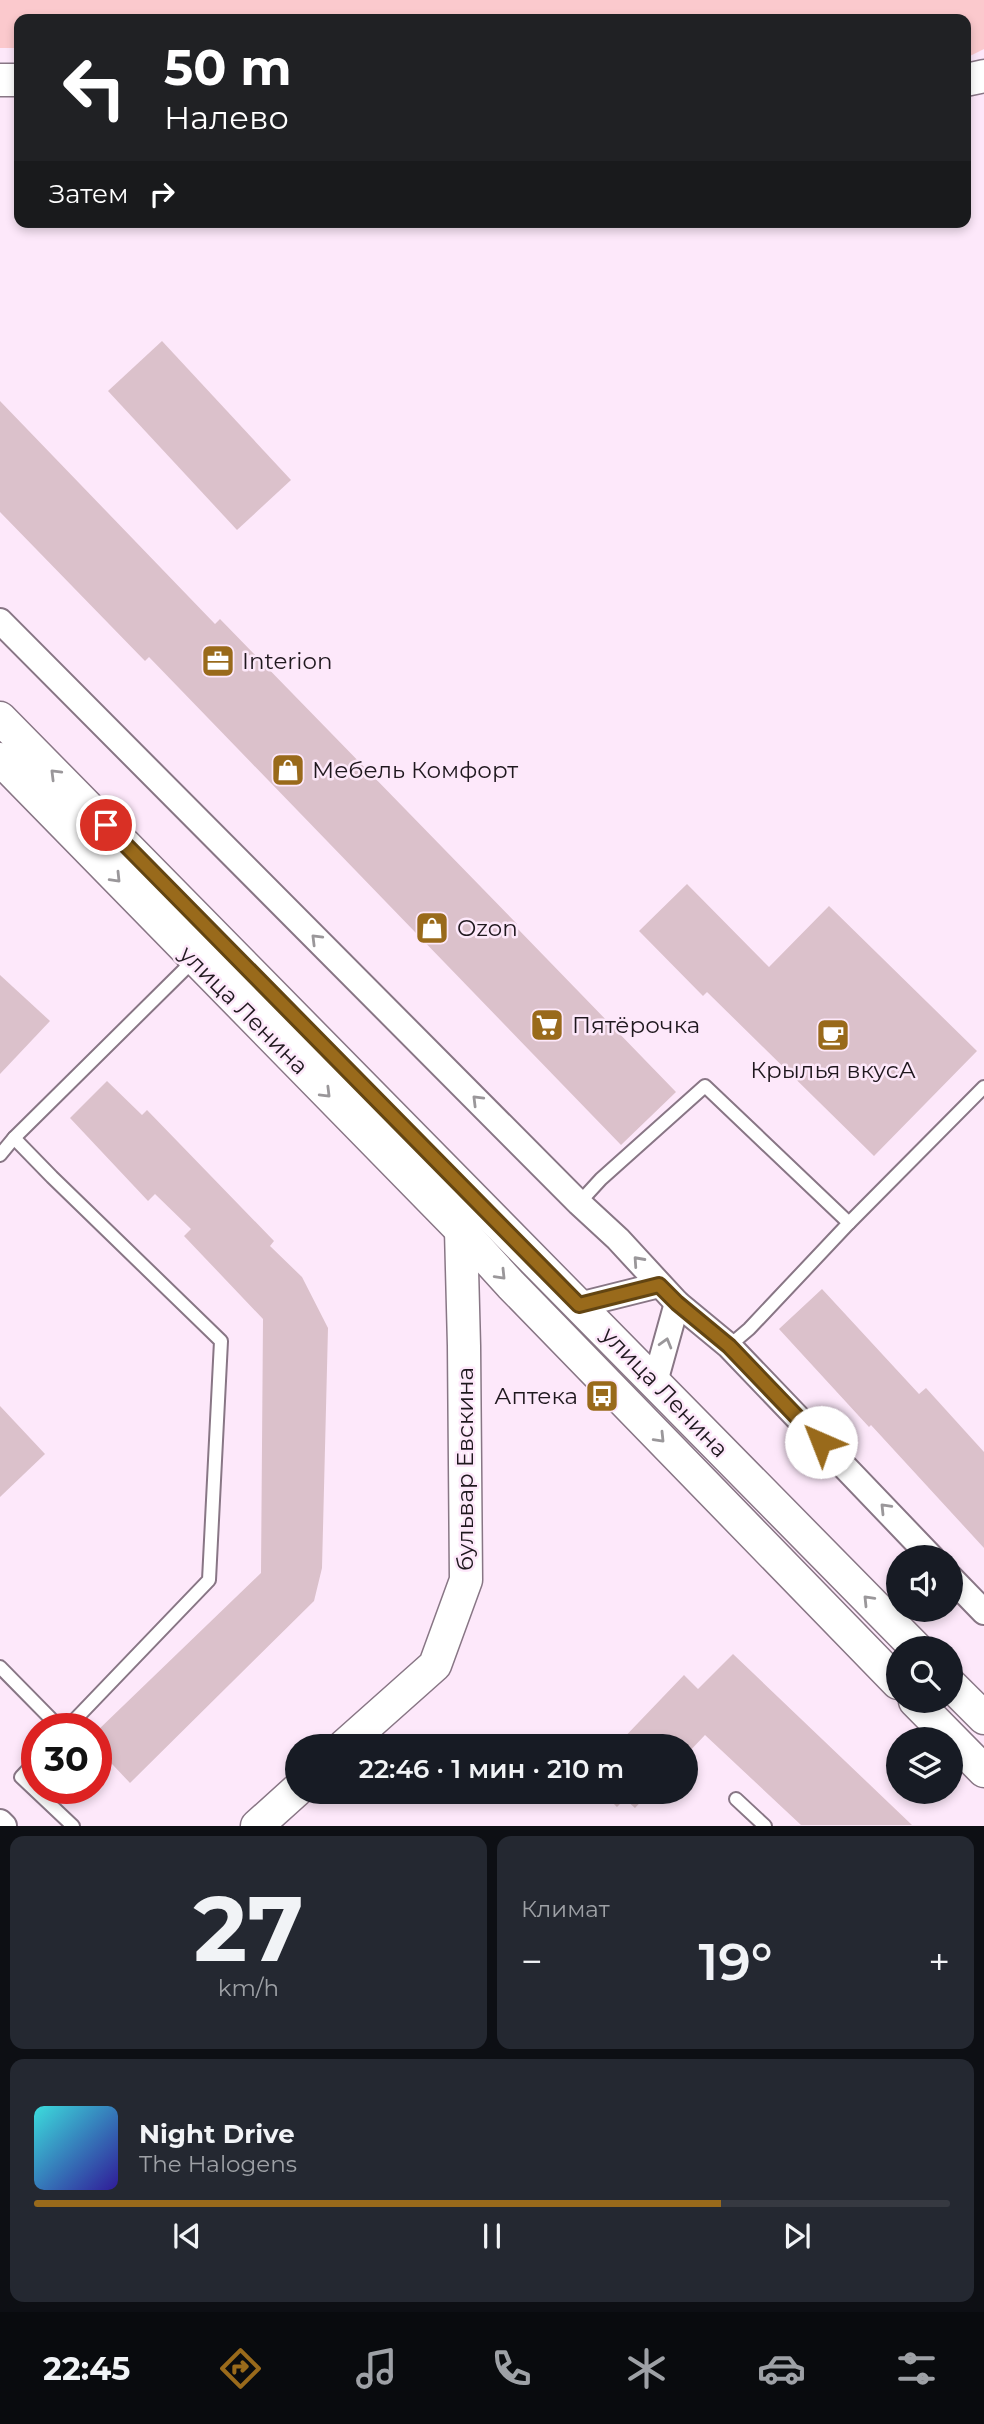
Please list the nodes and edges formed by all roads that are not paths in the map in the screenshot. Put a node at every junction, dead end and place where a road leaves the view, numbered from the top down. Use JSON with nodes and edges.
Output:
{"nodes":[{"id":1,"x":0,"y":621,"type":"edge"},
{"id":2,"x":0,"y":718,"type":"edge"},
{"id":3,"x":0,"y":759,"type":"edge"},
{"id":4,"x":195,"y":959,"type":"junction"},
{"id":5,"x":984,"y":1087,"type":"edge"},
{"id":6,"x":14,"y":1138,"type":"junction"},
{"id":7,"x":0,"y":1155,"type":"edge"},
{"id":8,"x":579,"y":1203,"type":"junction"},
{"id":9,"x":849,"y":1223,"type":"junction"},
{"id":10,"x":461,"y":1230,"type":"junction"},
{"id":11,"x":659,"y":1285,"type":"junction"},
{"id":12,"x":677,"y":1303,"type":"junction"},
{"id":13,"x":579,"y":1305,"type":"junction"},
{"id":14,"x":729,"y":1346,"type":"junction"},
{"id":15,"x":655,"y":1382,"type":"junction"},
{"id":16,"x":920,"y":1545,"type":"edge"},
{"id":17,"x":963,"y":1590,"type":"edge"},
{"id":18,"x":984,"y":1612,"type":"edge"},
{"id":19,"x":904,"y":1636,"type":"edge"},
{"id":20,"x":0,"y":1667,"type":"edge"},
{"id":21,"x":886,"y":1671,"type":"edge"},
{"id":22,"x":963,"y":1697,"type":"edge"},
{"id":23,"x":47,"y":1713,"type":"edge"},
{"id":24,"x":80,"y":1713,"type":"edge"},
{"id":25,"x":927,"y":1713,"type":"edge"},
{"id":26,"x":984,"y":1718,"type":"edge"},
{"id":27,"x":357,"y":1734,"type":"edge"},
{"id":28,"x":984,"y":1772,"type":"edge"},
{"id":29,"x":736,"y":1799,"type":"dead end"},
{"id":30,"x":285,"y":1800,"type":"edge"},
{"id":31,"x":50,"y":1804,"type":"edge"},
{"id":32,"x":0,"y":1822,"type":"edge"},
{"id":33,"x":4,"y":1825,"type":"edge"},
{"id":34,"x":73,"y":1825,"type":"edge"},
{"id":35,"x":257,"y":1825,"type":"edge"},
{"id":36,"x":765,"y":1825,"type":"edge"}],
"edges":[{"from":8,"to":1,"type":"street","one_way":true},
{"from":13,"to":2,"type":"street","name":"улица Ленина","one_way":true},
{"from":3,"to":4,"type":"street","name":"улица Ленина","one_way":true},
{"from":4,"to":6,"type":"lane"},
{"from":4,"to":10,"type":"street","name":"улица Ленина","one_way":true},
{"from":5,"to":9,"type":"lane"},
{"from":6,"to":7,"type":"lane"},
{"from":6,"to":24,"type":"lane"},
{"from":8,"to":9,"type":"lane"},
{"from":11,"to":8,"type":"street","one_way":true},
{"from":9,"to":14,"type":"lane"},
{"from":10,"to":21,"type":"street","name":"улица Ленина","one_way":true},
{"from":10,"to":27,"type":"street","name":"бульвар Евскина"},
{"from":11,"to":12,"type":"street"},
{"from":11,"to":13,"type":"street"},
{"from":12,"to":14,"type":"street"},
{"from":15,"to":12,"type":"street","one_way":true},
{"from":13,"to":15,"type":"street","name":"улица Ленина"},
{"from":16,"to":14,"type":"street","one_way":true},
{"from":19,"to":15,"type":"street","name":"улица Ленина","one_way":true},
{"from":17,"to":18,"type":"street"},
{"from":20,"to":23,"type":"lane"},
{"from":22,"to":26,"type":"street"},
{"from":25,"to":28,"type":"street"},
{"from":29,"to":36,"type":"lane"},
{"from":30,"to":35,"type":"street"},
{"from":31,"to":34,"type":"lane"},
{"from":32,"to":33,"type":"street"}]}
